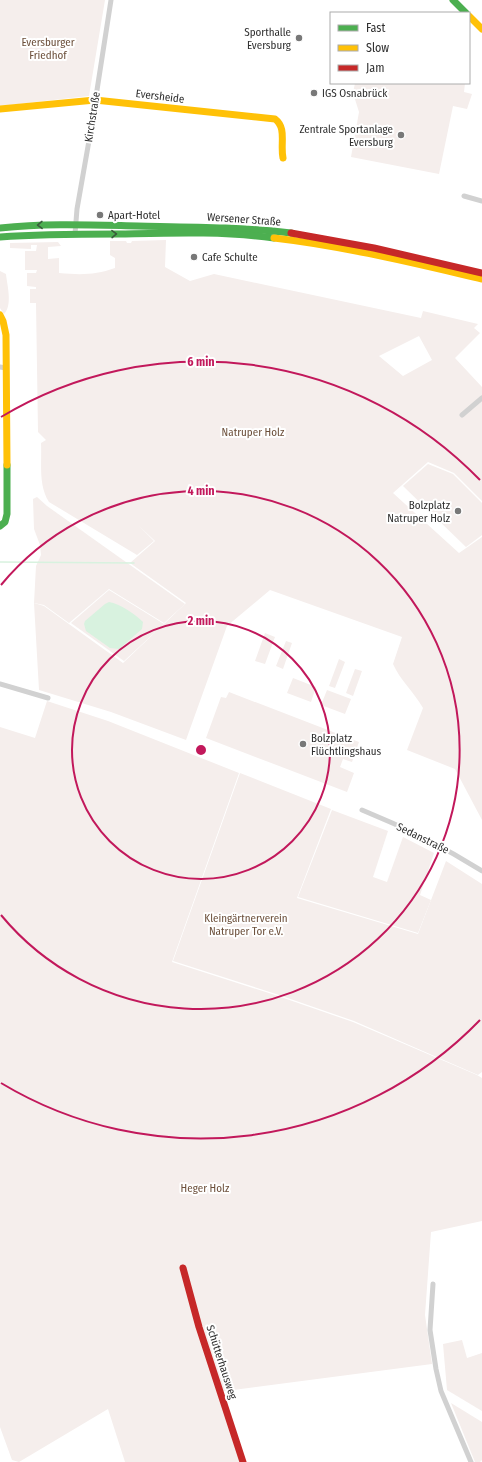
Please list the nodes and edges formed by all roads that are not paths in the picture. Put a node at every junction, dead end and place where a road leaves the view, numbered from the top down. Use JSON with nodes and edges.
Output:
{"nodes":[{"id":1,"x":111,"y":0,"type":"edge"},
{"id":2,"x":453,"y":0,"type":"edge"},
{"id":3,"x":465,"y":12,"type":"edge"},
{"id":4,"x":470,"y":17,"type":"edge"},
{"id":5,"x":482,"y":28,"type":"edge"},
{"id":6,"x":95,"y":100,"type":"junction"},
{"id":7,"x":0,"y":109,"type":"edge"},
{"id":8,"x":283,"y":158,"type":"dead end"},
{"id":9,"x":464,"y":196,"type":"dead end"},
{"id":10,"x":482,"y":201,"type":"edge"},
{"id":11,"x":75,"y":225,"type":"junction"},
{"id":12,"x":0,"y":228,"type":"edge"},
{"id":13,"x":75,"y":234,"type":"junction"},
{"id":14,"x":0,"y":237,"type":"edge"},
{"id":15,"x":482,"y":273,"type":"edge"},
{"id":16,"x":482,"y":279,"type":"edge"},
{"id":17,"x":0,"y":315,"type":"edge"},
{"id":18,"x":3,"y":368,"type":"edge"},
{"id":19,"x":482,"y":398,"type":"edge"},
{"id":20,"x":462,"y":416,"type":"dead end"},
{"id":21,"x":4,"y":478,"type":"edge"},
{"id":22,"x":0,"y":526,"type":"edge"},
{"id":23,"x":0,"y":684,"type":"edge"},
{"id":24,"x":48,"y":698,"type":"dead end"},
{"id":25,"x":362,"y":810,"type":"dead end"},
{"id":26,"x":482,"y":871,"type":"edge"},
{"id":27,"x":183,"y":1268,"type":"dead end"},
{"id":28,"x":433,"y":1284,"type":"dead end"},
{"id":29,"x":243,"y":1462,"type":"edge"},
{"id":30,"x":471,"y":1462,"type":"edge"}],
"edges":[{"from":1,"to":6,"type":"street","name":"Kirchstraße"},
{"from":2,"to":3,"type":"main road"},
{"from":4,"to":5,"type":"main road"},
{"from":6,"to":7,"type":"main road","name":"Eversheide"},
{"from":6,"to":8,"type":"main road","name":"Eversheide"},
{"from":6,"to":11,"type":"street","name":"Kirchstraße"},
{"from":9,"to":10,"type":"street"},
{"from":11,"to":12,"type":"main road","name":"Wersener Straße","one_way":true},
{"from":11,"to":13,"type":"street","name":"Kirchstraße"},
{"from":11,"to":15,"type":"main road","name":"Wersener Straße"},
{"from":13,"to":14,"type":"main road","name":"Wersener Straße"},
{"from":13,"to":16,"type":"main road","name":"Wersener Straße","one_way":true},
{"from":17,"to":18,"type":"main road"},
{"from":18,"to":21,"type":"main road"},
{"from":19,"to":20,"type":"street"},
{"from":21,"to":22,"type":"main road"},
{"from":23,"to":24,"type":"street"},
{"from":25,"to":26,"type":"street","name":"Sedanstraße"},
{"from":27,"to":29,"type":"main road","name":"Schütterhausweg"},
{"from":28,"to":30,"type":"street"}]}
